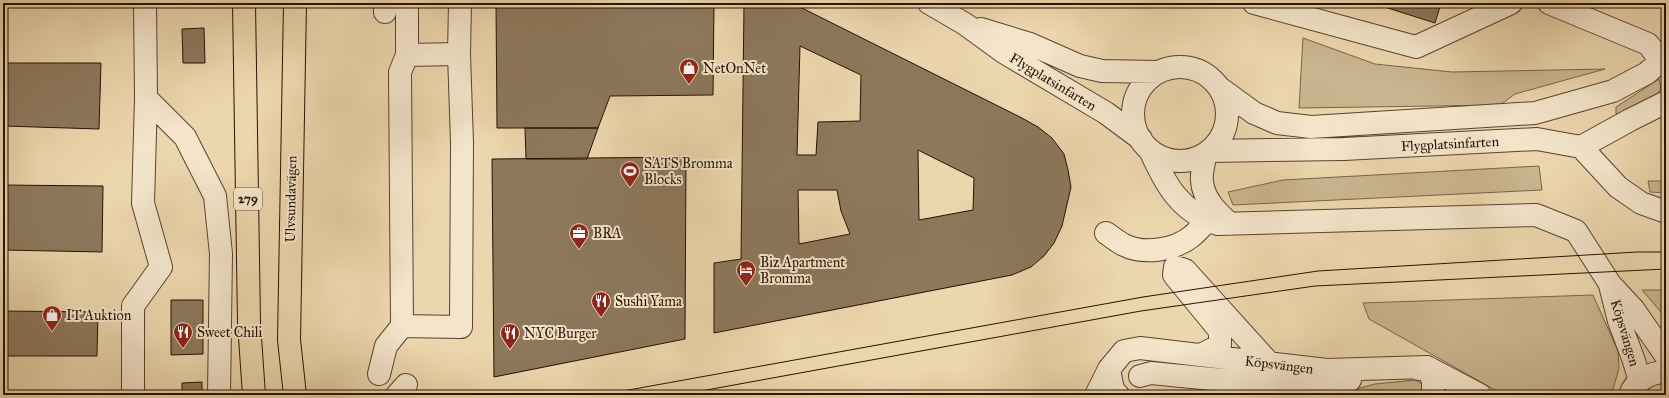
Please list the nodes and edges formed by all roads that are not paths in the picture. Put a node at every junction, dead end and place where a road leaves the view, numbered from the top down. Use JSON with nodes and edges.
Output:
{"nodes":[{"id":1,"x":145,"y":3,"type":"edge"},
{"id":2,"x":244,"y":3,"type":"edge"},
{"id":3,"x":295,"y":3,"type":"edge"},
{"id":4,"x":407,"y":3,"type":"edge"},
{"id":5,"x":460,"y":3,"type":"edge"},
{"id":6,"x":929,"y":3,"type":"edge"},
{"id":7,"x":1254,"y":3,"type":"edge"},
{"id":8,"x":1510,"y":3,"type":"edge"},
{"id":9,"x":1549,"y":3,"type":"edge"},
{"id":10,"x":965,"y":24,"type":"junction"},
{"id":11,"x":458,"y":54,"type":"junction"},
{"id":12,"x":407,"y":55,"type":"junction"},
{"id":13,"x":1663,"y":58,"type":"edge"},
{"id":14,"x":1159,"y":72,"type":"junction"},
{"id":15,"x":1220,"y":89,"type":"junction"},
{"id":16,"x":146,"y":98,"type":"junction"},
{"id":17,"x":1666,"y":102,"type":"edge"},
{"id":18,"x":1145,"y":144,"type":"junction"},
{"id":19,"x":1581,"y":147,"type":"junction"},
{"id":20,"x":1207,"y":152,"type":"junction"},
{"id":21,"x":1666,"y":212,"type":"edge"},
{"id":22,"x":1207,"y":221,"type":"junction"},
{"id":23,"x":1230,"y":224,"type":"junction"},
{"id":24,"x":1106,"y":233,"type":"dead end"},
{"id":25,"x":1610,"y":284,"type":"junction"},
{"id":26,"x":402,"y":326,"type":"junction"},
{"id":27,"x":1201,"y":355,"type":"junction"},
{"id":28,"x":1666,"y":356,"type":"edge"},
{"id":29,"x":1270,"y":364,"type":"junction"},
{"id":30,"x":1427,"y":367,"type":"junction"},
{"id":31,"x":1109,"y":369,"type":"junction"},
{"id":32,"x":1666,"y":372,"type":"edge"},
{"id":33,"x":380,"y":374,"type":"dead end"},
{"id":34,"x":1635,"y":388,"type":"edge"},
{"id":35,"x":1471,"y":392,"type":"edge"},
{"id":36,"x":133,"y":395,"type":"edge"},
{"id":37,"x":219,"y":395,"type":"edge"},
{"id":38,"x":254,"y":395,"type":"edge"},
{"id":39,"x":295,"y":395,"type":"edge"},
{"id":40,"x":1096,"y":395,"type":"edge"},
{"id":41,"x":1118,"y":395,"type":"edge"},
{"id":42,"x":1253,"y":395,"type":"edge"},
{"id":43,"x":1433,"y":395,"type":"edge"}],
"edges":[{"from":1,"to":16,"type":"street"},
{"from":2,"to":38,"type":"main road","number":"279"},
{"from":3,"to":39,"type":"main road","name":"Ulvsundavägen"},
{"from":4,"to":12,"type":"street"},
{"from":5,"to":11,"type":"street"},
{"from":6,"to":10,"type":"street","name":"Flygplatsinfarten"},
{"from":7,"to":8,"type":"street"},
{"from":9,"to":13,"type":"street"},
{"from":10,"to":14,"type":"street","name":"Flygplatsinfarten"},
{"from":10,"to":18,"type":"street","name":"Flygplatsinfarten"},
{"from":11,"to":12,"type":"street"},
{"from":11,"to":26,"type":"street"},
{"from":12,"to":26,"type":"street"},
{"from":13,"to":15,"type":"street","name":"Flygplatsinfarten"},
{"from":14,"to":15,"type":"street"},
{"from":14,"to":18,"type":"street"},
{"from":15,"to":20,"type":"street"},
{"from":16,"to":36,"type":"street"},
{"from":16,"to":37,"type":"street"},
{"from":17,"to":19,"type":"street"},
{"from":18,"to":20,"type":"street"},
{"from":18,"to":22,"type":"street","name":"Köpsvängen"},
{"from":19,"to":20,"type":"street","name":"Flygplatsinfarten"},
{"from":19,"to":21,"type":"street"},
{"from":20,"to":23,"type":"street"},
{"from":22,"to":23,"type":"street","name":"Köpsvängen"},
{"from":22,"to":24,"type":"street"},
{"from":23,"to":25,"type":"street","name":"Köpsvängen"},
{"from":25,"to":28,"type":"street","name":"Köpsvängen"},
{"from":25,"to":34,"type":"street","name":"Köpsvängen"},
{"from":26,"to":33,"type":"street"},
{"from":27,"to":29,"type":"street","name":"Köpsvängen"},
{"from":27,"to":29,"type":"street"},
{"from":27,"to":31,"type":"street","name":"Köpsvängen"},
{"from":29,"to":30,"type":"street","name":"Köpsvängen"},
{"from":30,"to":35,"type":"street","name":"Köpsvängen"},
{"from":30,"to":42,"type":"street"},
{"from":30,"to":43,"type":"street"},
{"from":31,"to":40,"type":"street","name":"Köpsvängen"},
{"from":31,"to":41,"type":"street"},
{"from":32,"to":34,"type":"street"}]}
